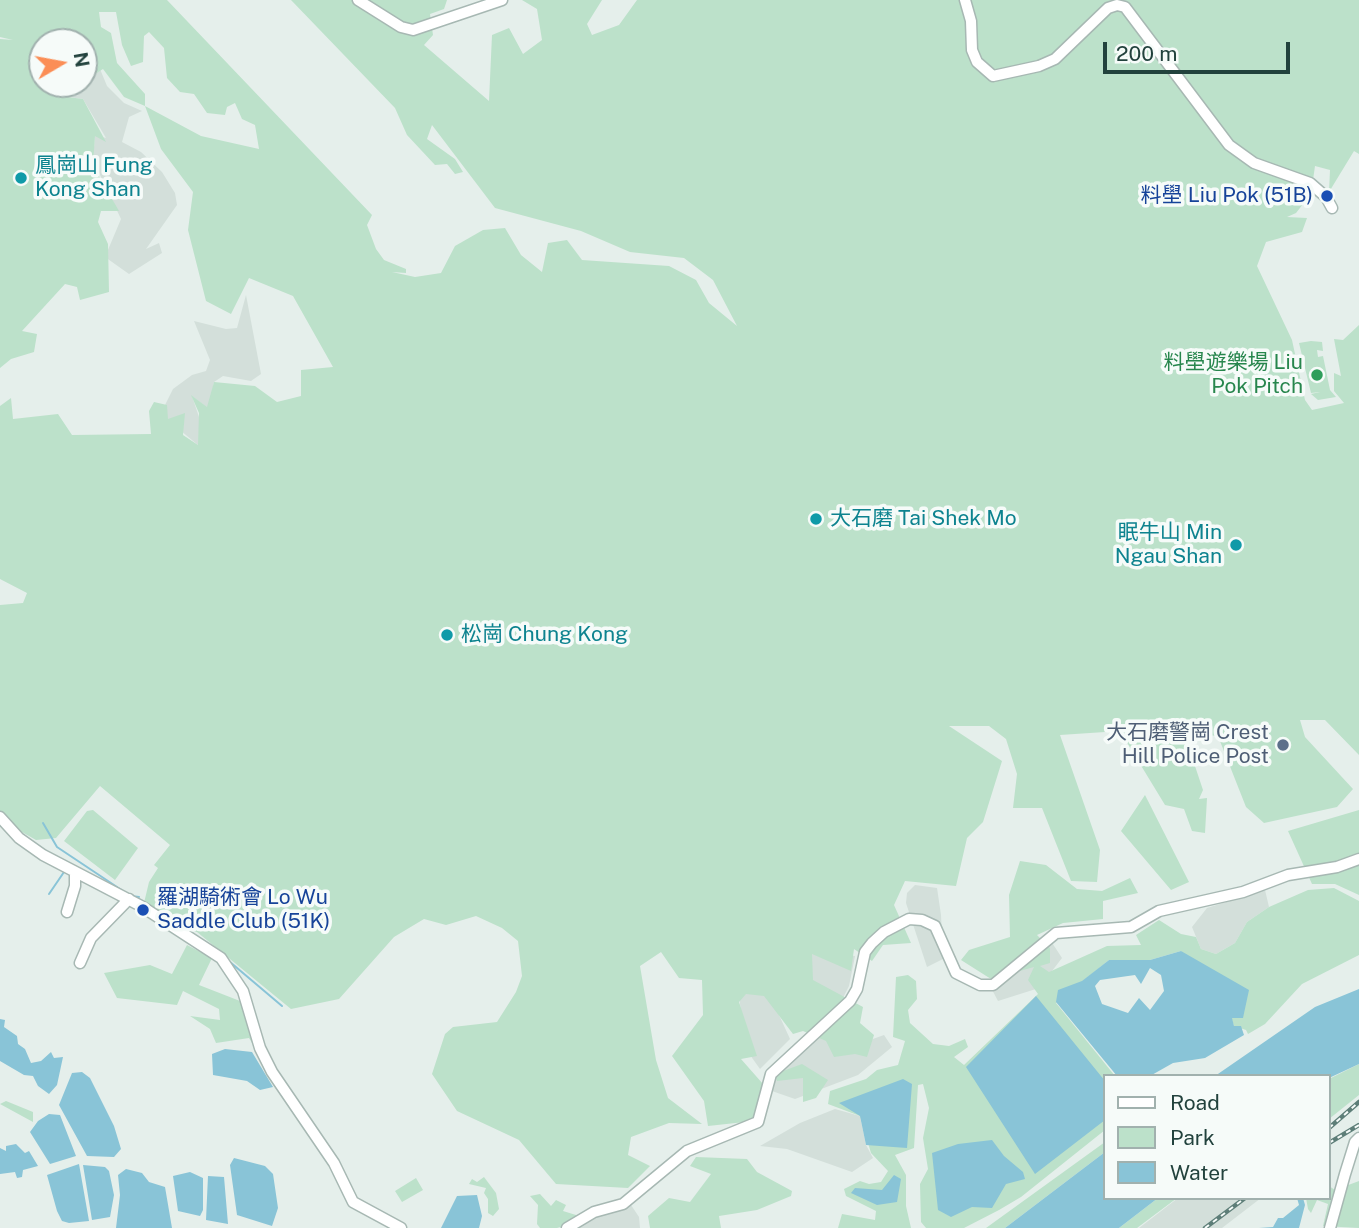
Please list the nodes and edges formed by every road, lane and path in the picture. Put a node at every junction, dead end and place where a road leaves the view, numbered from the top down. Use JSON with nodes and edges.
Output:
{"nodes":[{"id":1,"x":358,"y":0,"type":"edge"},
{"id":2,"x":502,"y":0,"type":"edge"},
{"id":3,"x":965,"y":0,"type":"edge"},
{"id":4,"x":1332,"y":208,"type":"dead end"},
{"id":5,"x":0,"y":817,"type":"edge"},
{"id":6,"x":10,"y":829,"type":"junction"},
{"id":7,"x":0,"y":836,"type":"edge"},
{"id":8,"x":1359,"y":859,"type":"edge"},
{"id":9,"x":75,"y":872,"type":"junction"},
{"id":10,"x":129,"y":899,"type":"junction"},
{"id":11,"x":67,"y":912,"type":"dead end"},
{"id":12,"x":80,"y":963,"type":"dead end"},
{"id":13,"x":1359,"y":1138,"type":"edge"},
{"id":14,"x":401,"y":1228,"type":"edge"},
{"id":15,"x":567,"y":1228,"type":"edge"},
{"id":16,"x":1331,"y":1228,"type":"edge"}],
"edges":[{"from":1,"to":2,"type":"street"},
{"from":3,"to":4,"type":"street"},
{"from":5,"to":6,"type":"street"},
{"from":6,"to":7,"type":"street"},
{"from":6,"to":9,"type":"street"},
{"from":8,"to":15,"type":"street"},
{"from":9,"to":10,"type":"street"},
{"from":9,"to":11,"type":"street"},
{"from":10,"to":12,"type":"street"},
{"from":10,"to":14,"type":"street"},
{"from":13,"to":16,"type":"street"}]}
